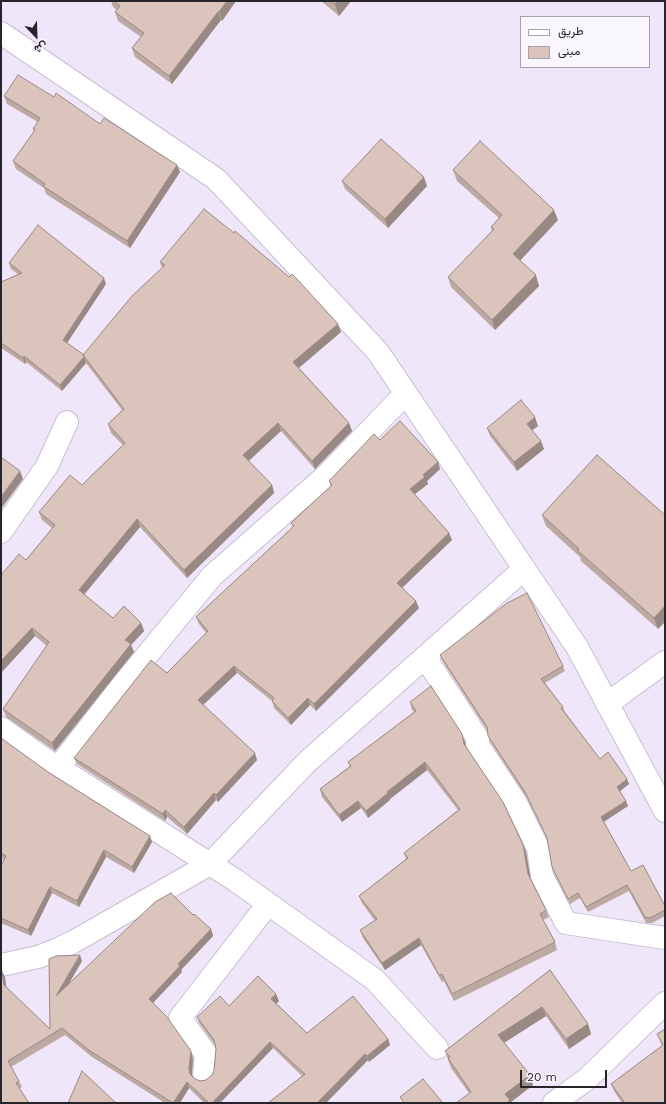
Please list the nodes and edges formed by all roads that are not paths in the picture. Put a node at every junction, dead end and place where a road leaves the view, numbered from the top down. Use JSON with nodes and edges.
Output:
{"nodes":[{"id":1,"x":1,"y":33,"type":"edge"},
{"id":2,"x":405,"y":394,"type":"junction"},
{"id":3,"x":67,"y":422,"type":"dead end"},
{"id":4,"x":1,"y":532,"type":"edge"},
{"id":5,"x":524,"y":569,"type":"junction"},
{"id":6,"x":425,"y":657,"type":"junction"},
{"id":7,"x":665,"y":662,"type":"edge"},
{"id":8,"x":607,"y":704,"type":"junction"},
{"id":9,"x":1,"y":728,"type":"edge"},
{"id":10,"x":58,"y":768,"type":"junction"},
{"id":11,"x":665,"y":812,"type":"edge"},
{"id":12,"x":210,"y":864,"type":"junction"},
{"id":13,"x":268,"y":904,"type":"junction"},
{"id":14,"x":665,"y":938,"type":"edge"},
{"id":15,"x":1,"y":965,"type":"edge"},
{"id":16,"x":665,"y":1003,"type":"edge"},
{"id":17,"x":437,"y":1048,"type":"dead end"},
{"id":18,"x":204,"y":1075,"type":"dead end"},
{"id":19,"x":554,"y":1103,"type":"edge"}],
"edges":[{"from":1,"to":2,"type":"street"},
{"from":2,"to":5,"type":"street"},
{"from":2,"to":10,"type":"street"},
{"from":3,"to":4,"type":"street"},
{"from":5,"to":6,"type":"street"},
{"from":5,"to":8,"type":"street"},
{"from":6,"to":12,"type":"street"},
{"from":6,"to":14,"type":"street"},
{"from":7,"to":8,"type":"street"},
{"from":8,"to":11,"type":"street"},
{"from":9,"to":10,"type":"street"},
{"from":10,"to":12,"type":"street"},
{"from":12,"to":13,"type":"street"},
{"from":12,"to":15,"type":"street"},
{"from":13,"to":17,"type":"street"},
{"from":13,"to":18,"type":"street"},
{"from":16,"to":19,"type":"street"}]}
